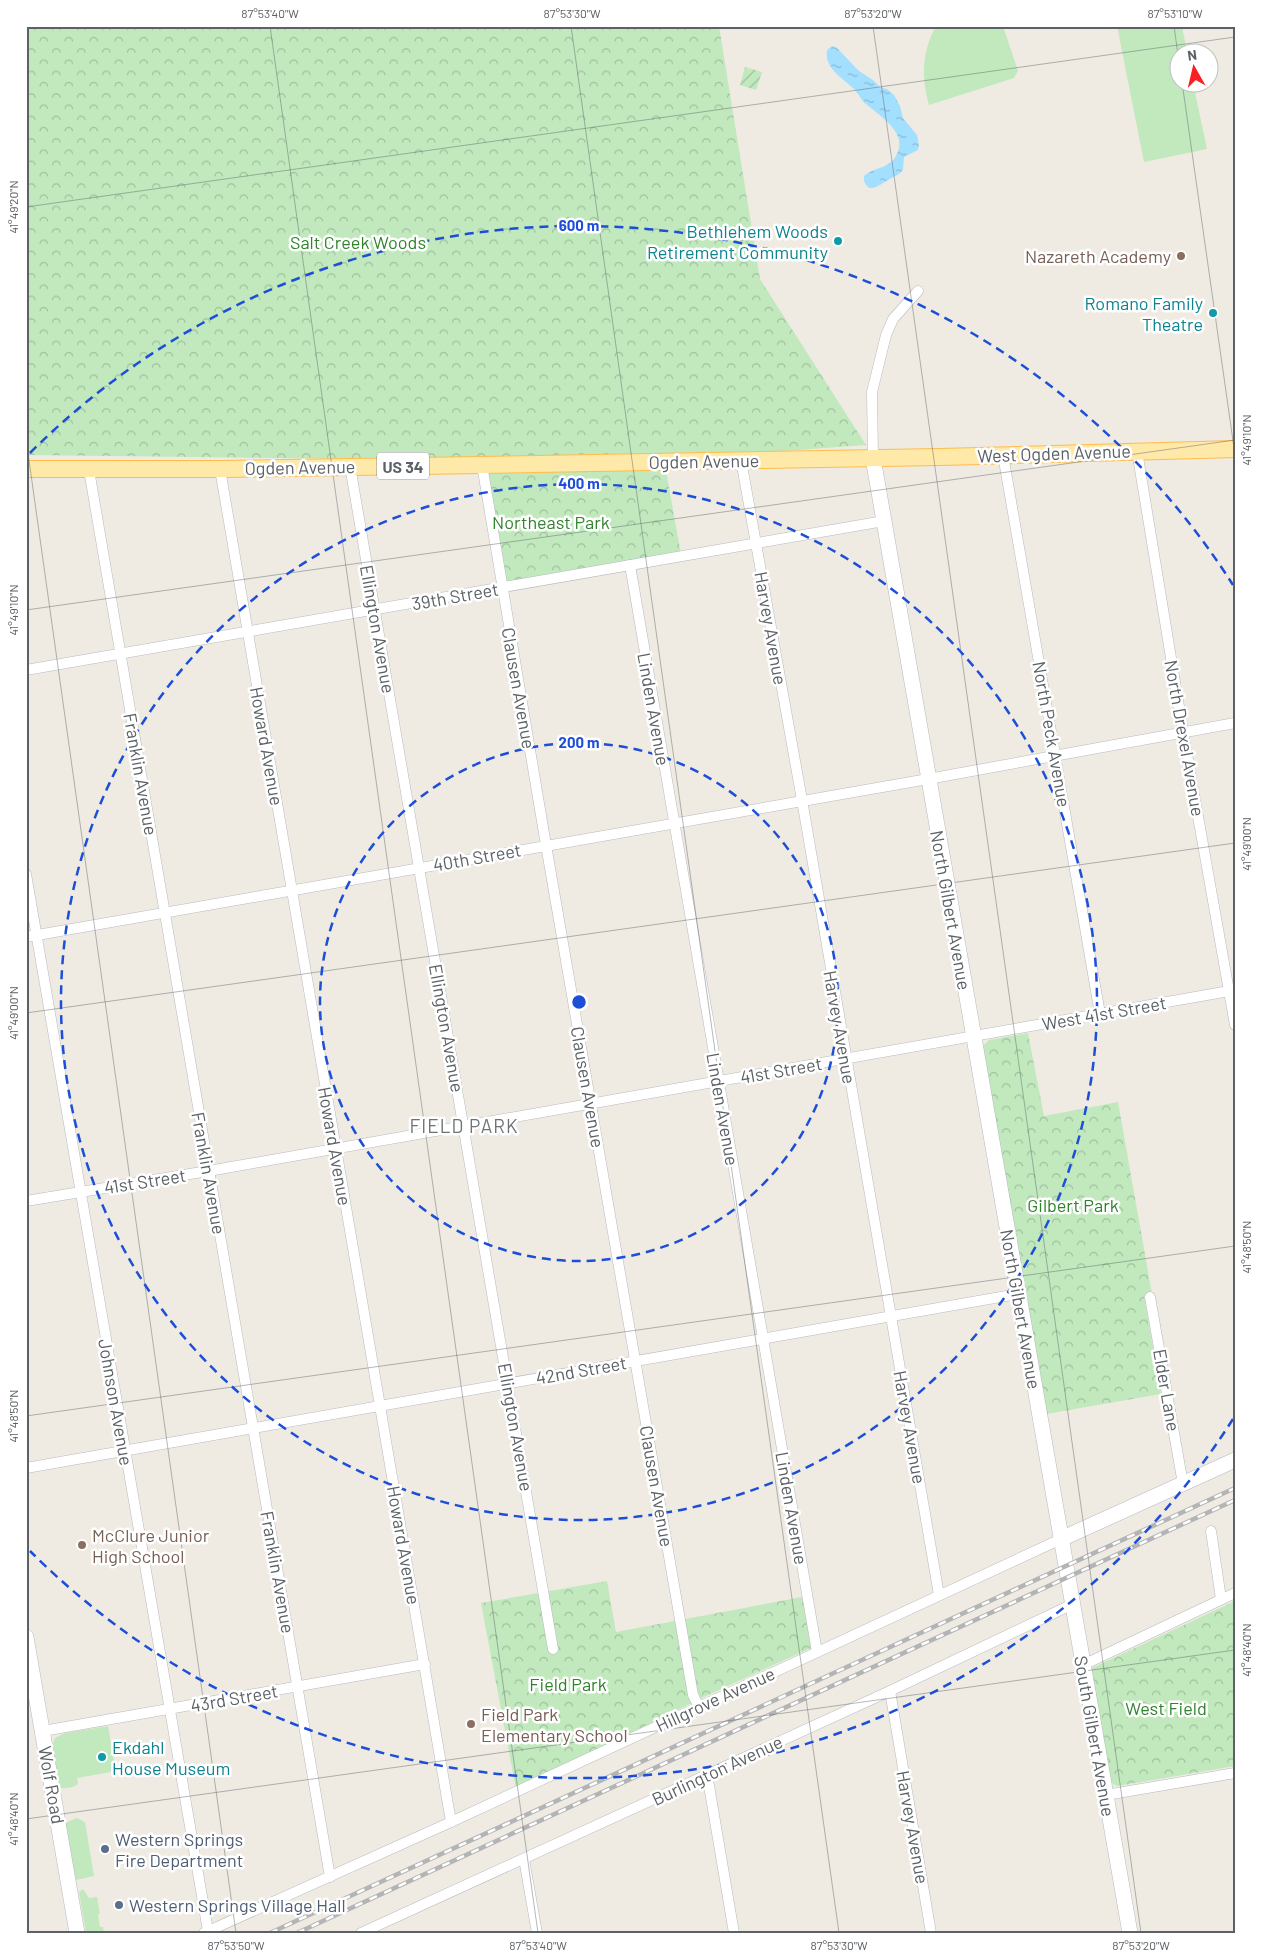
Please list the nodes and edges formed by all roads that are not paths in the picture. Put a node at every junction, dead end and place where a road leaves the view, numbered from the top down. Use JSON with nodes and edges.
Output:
{"nodes":[{"id":1,"x":918,"y":291,"type":"dead end"},
{"id":2,"x":1235,"y":449,"type":"edge"},
{"id":3,"x":1137,"y":451,"type":"junction"},
{"id":4,"x":1003,"y":455,"type":"junction"},
{"id":5,"x":873,"y":458,"type":"junction"},
{"id":6,"x":741,"y":460,"type":"junction"},
{"id":7,"x":482,"y":465,"type":"junction"},
{"id":8,"x":350,"y":466,"type":"junction"},
{"id":9,"x":26,"y":469,"type":"edge"},
{"id":10,"x":220,"y":469,"type":"junction"},
{"id":11,"x":89,"y":470,"type":"junction"},
{"id":12,"x":884,"y":521,"type":"junction"},
{"id":13,"x":756,"y":543,"type":"junction"},
{"id":14,"x":630,"y":565,"type":"junction"},
{"id":15,"x":502,"y":588,"type":"junction"},
{"id":16,"x":374,"y":610,"type":"junction"},
{"id":17,"x":247,"y":632,"type":"junction"},
{"id":18,"x":120,"y":654,"type":"junction"},
{"id":19,"x":26,"y":670,"type":"edge"},
{"id":20,"x":1235,"y":723,"type":"edge"},
{"id":21,"x":1183,"y":732,"type":"junction"},
{"id":22,"x":1056,"y":755,"type":"junction"},
{"id":23,"x":928,"y":778,"type":"junction"},
{"id":24,"x":802,"y":800,"type":"junction"},
{"id":25,"x":674,"y":823,"type":"junction"},
{"id":26,"x":546,"y":845,"type":"junction"},
{"id":27,"x":419,"y":867,"type":"junction"},
{"id":28,"x":26,"y":874,"type":"edge"},
{"id":29,"x":291,"y":890,"type":"junction"},
{"id":30,"x":165,"y":911,"type":"junction"},
{"id":31,"x":31,"y":936,"type":"edge"},
{"id":32,"x":1232,"y":990,"type":"edge"},
{"id":33,"x":1100,"y":1014,"type":"junction"},
{"id":34,"x":1235,"y":1025,"type":"edge"},
{"id":35,"x":973,"y":1036,"type":"junction"},
{"id":36,"x":846,"y":1059,"type":"junction"},
{"id":37,"x":718,"y":1081,"type":"junction"},
{"id":38,"x":590,"y":1103,"type":"junction"},
{"id":39,"x":464,"y":1126,"type":"junction"},
{"id":40,"x":336,"y":1148,"type":"junction"},
{"id":41,"x":209,"y":1171,"type":"junction"},
{"id":42,"x":81,"y":1192,"type":"junction"},
{"id":43,"x":26,"y":1201,"type":"edge"},
{"id":44,"x":1018,"y":1294,"type":"junction"},
{"id":45,"x":1150,"y":1297,"type":"dead end"},
{"id":46,"x":890,"y":1317,"type":"junction"},
{"id":47,"x":762,"y":1338,"type":"junction"},
{"id":48,"x":635,"y":1361,"type":"junction"},
{"id":49,"x":508,"y":1383,"type":"junction"},
{"id":50,"x":381,"y":1406,"type":"junction"},
{"id":51,"x":253,"y":1428,"type":"junction"},
{"id":52,"x":124,"y":1451,"type":"junction"},
{"id":53,"x":1235,"y":1460,"type":"edge"},
{"id":54,"x":26,"y":1468,"type":"edge"},
{"id":55,"x":1183,"y":1484,"type":"junction"},
{"id":56,"x":1211,"y":1531,"type":"dead end"},
{"id":57,"x":1061,"y":1539,"type":"junction"},
{"id":58,"x":1235,"y":1593,"type":"edge"},
{"id":59,"x":939,"y":1595,"type":"junction"},
{"id":60,"x":1221,"y":1599,"type":"junction"},
{"id":61,"x":1073,"y":1604,"type":"junction"},
{"id":62,"x":26,"y":1637,"type":"edge"},
{"id":63,"x":553,"y":1649,"type":"dead end"},
{"id":64,"x":817,"y":1652,"type":"junction"},
{"id":65,"x":424,"y":1664,"type":"junction"},
{"id":66,"x":1083,"y":1665,"type":"junction"},
{"id":67,"x":297,"y":1686,"type":"junction"},
{"id":68,"x":890,"y":1691,"type":"junction"},
{"id":69,"x":699,"y":1707,"type":"junction"},
{"id":70,"x":170,"y":1709,"type":"junction"},
{"id":71,"x":43,"y":1731,"type":"junction"},
{"id":72,"x":1235,"y":1773,"type":"edge"},
{"id":73,"x":707,"y":1774,"type":"junction"},
{"id":74,"x":1106,"y":1795,"type":"junction"},
{"id":75,"x":451,"y":1822,"type":"junction"},
{"id":76,"x":524,"y":1858,"type":"junction"},
{"id":77,"x":330,"y":1877,"type":"junction"},
{"id":78,"x":206,"y":1932,"type":"edge"},
{"id":79,"x":77,"y":1933,"type":"edge"},
{"id":80,"x":361,"y":1933,"type":"edge"},
{"id":81,"x":537,"y":1933,"type":"edge"},
{"id":82,"x":734,"y":1933,"type":"edge"},
{"id":83,"x":931,"y":1933,"type":"edge"},
{"id":84,"x":1130,"y":1933,"type":"edge"}],
"edges":[{"from":1,"to":5,"type":"street","name":"North Gilbert Avenue"},
{"from":2,"to":3,"type":"main road","name":"West Ogden Avenue","number":"US 34"},
{"from":3,"to":4,"type":"main road","name":"West Ogden Avenue","number":"US 34"},
{"from":3,"to":21,"type":"street","name":"North Drexel Avenue"},
{"from":4,"to":5,"type":"main road","name":"West Ogden Avenue","number":"US 34"},
{"from":4,"to":22,"type":"street","name":"North Peck Avenue"},
{"from":5,"to":6,"type":"main road","name":"Ogden Avenue","number":"US 34"},
{"from":5,"to":12,"type":"street","name":"North Gilbert Avenue"},
{"from":6,"to":7,"type":"main road","name":"Ogden Avenue","number":"US 34"},
{"from":6,"to":13,"type":"street","name":"Harvey Avenue"},
{"from":7,"to":8,"type":"main road","name":"Ogden Avenue","number":"US 34"},
{"from":7,"to":15,"type":"street","name":"Clausen Avenue"},
{"from":8,"to":10,"type":"main road","name":"Ogden Avenue","number":"US 34"},
{"from":8,"to":16,"type":"street","name":"Ellington Avenue"},
{"from":9,"to":11,"type":"main road","name":"Ogden Avenue","number":"US 34"},
{"from":10,"to":11,"type":"main road","name":"Ogden Avenue","number":"US 34"},
{"from":10,"to":17,"type":"street","name":"Howard Avenue"},
{"from":11,"to":18,"type":"street","name":"Franklin Avenue"},
{"from":12,"to":13,"type":"street","name":"39th Street"},
{"from":12,"to":23,"type":"street","name":"North Gilbert Avenue"},
{"from":13,"to":14,"type":"street","name":"39th Street"},
{"from":13,"to":24,"type":"street","name":"Harvey Avenue"},
{"from":14,"to":15,"type":"street","name":"39th Street"},
{"from":14,"to":25,"type":"street","name":"Linden Avenue"},
{"from":15,"to":16,"type":"street","name":"39th Street"},
{"from":15,"to":26,"type":"street","name":"Clausen Avenue"},
{"from":16,"to":17,"type":"street","name":"39th Street"},
{"from":16,"to":27,"type":"street","name":"Ellington Avenue"},
{"from":17,"to":18,"type":"street","name":"39th Street"},
{"from":17,"to":29,"type":"street","name":"Howard Avenue"},
{"from":18,"to":19,"type":"street","name":"39th Street"},
{"from":18,"to":30,"type":"street","name":"Franklin Avenue"},
{"from":20,"to":21,"type":"street","name":"40th Street"},
{"from":21,"to":22,"type":"street","name":"40th Street"},
{"from":21,"to":32,"type":"street","name":"North Drexel Avenue"},
{"from":22,"to":23,"type":"street","name":"40th Street"},
{"from":22,"to":33,"type":"street","name":"North Peck Avenue"},
{"from":23,"to":24,"type":"street","name":"40th Street"},
{"from":23,"to":35,"type":"street","name":"North Gilbert Avenue"},
{"from":24,"to":25,"type":"street","name":"40th Street"},
{"from":24,"to":36,"type":"street","name":"Harvey Avenue"},
{"from":25,"to":26,"type":"street","name":"40th Street"},
{"from":25,"to":37,"type":"street","name":"Linden Avenue"},
{"from":26,"to":27,"type":"street","name":"40th Street"},
{"from":26,"to":38,"type":"street","name":"Clausen Avenue"},
{"from":27,"to":29,"type":"street","name":"40th Street"},
{"from":27,"to":39,"type":"street","name":"Ellington Avenue"},
{"from":28,"to":31,"type":"street","name":"Johnson Avenue"},
{"from":29,"to":30,"type":"street","name":"40th Street"},
{"from":29,"to":40,"type":"street","name":"Howard Avenue"},
{"from":30,"to":31,"type":"street","name":"40th Street"},
{"from":30,"to":41,"type":"street","name":"Franklin Avenue"},
{"from":31,"to":42,"type":"street","name":"Johnson Avenue"},
{"from":32,"to":33,"type":"street","name":"West 41st Street"},
{"from":32,"to":34,"type":"street","name":"North Drexel Avenue"},
{"from":33,"to":35,"type":"street","name":"West 41st Street"},
{"from":35,"to":36,"type":"street","name":"41st Street"},
{"from":35,"to":44,"type":"street","name":"North Gilbert Avenue"},
{"from":36,"to":37,"type":"street","name":"41st Street"},
{"from":36,"to":46,"type":"street","name":"Harvey Avenue"},
{"from":37,"to":38,"type":"street","name":"41st Street"},
{"from":37,"to":47,"type":"street","name":"Linden Avenue"},
{"from":38,"to":39,"type":"street","name":"41st Street"},
{"from":38,"to":48,"type":"street","name":"Clausen Avenue"},
{"from":39,"to":40,"type":"street","name":"41st Street"},
{"from":39,"to":49,"type":"street","name":"Ellington Avenue"},
{"from":40,"to":41,"type":"street","name":"41st Street"},
{"from":40,"to":50,"type":"street","name":"Howard Avenue"},
{"from":41,"to":42,"type":"street","name":"41st Street"},
{"from":41,"to":51,"type":"street","name":"Franklin Avenue"},
{"from":42,"to":43,"type":"street","name":"41st Street"},
{"from":42,"to":52,"type":"street","name":"Johnson Avenue"},
{"from":44,"to":46,"type":"street","name":"42nd Street"},
{"from":44,"to":57,"type":"street","name":"North Gilbert Avenue"},
{"from":45,"to":55,"type":"street","name":"Elder Lane"},
{"from":46,"to":47,"type":"street","name":"42nd Street"},
{"from":46,"to":59,"type":"street","name":"Harvey Avenue"},
{"from":47,"to":48,"type":"street","name":"42nd Street"},
{"from":47,"to":64,"type":"street","name":"Linden Avenue"},
{"from":48,"to":49,"type":"street","name":"42nd Street"},
{"from":48,"to":69,"type":"street","name":"Clausen Avenue"},
{"from":49,"to":50,"type":"street","name":"42nd Street"},
{"from":49,"to":63,"type":"street","name":"Ellington Avenue"},
{"from":50,"to":51,"type":"street","name":"42nd Street"},
{"from":50,"to":65,"type":"street","name":"Howard Avenue"},
{"from":51,"to":52,"type":"street","name":"42nd Street"},
{"from":51,"to":67,"type":"street","name":"Franklin Avenue"},
{"from":52,"to":54,"type":"street","name":"42nd Street"},
{"from":52,"to":70,"type":"street","name":"Johnson Avenue"},
{"from":53,"to":55,"type":"street"},
{"from":55,"to":57,"type":"street"},
{"from":56,"to":60,"type":"street"},
{"from":57,"to":59,"type":"street","name":"Hillgrove Avenue"},
{"from":57,"to":61,"type":"street","name":"South Gilbert Avenue"},
{"from":58,"to":60,"type":"street"},
{"from":59,"to":64,"type":"street","name":"Hillgrove Avenue"},
{"from":60,"to":66,"type":"street"},
{"from":61,"to":66,"type":"street","name":"South Gilbert Avenue"},
{"from":61,"to":68,"type":"street","name":"Burlington Avenue"},
{"from":62,"to":71,"type":"street","name":"Wolf Road"},
{"from":64,"to":69,"type":"street","name":"Hillgrove Avenue"},
{"from":65,"to":67,"type":"street","name":"43rd Street"},
{"from":65,"to":75,"type":"street","name":"Howard Avenue"},
{"from":66,"to":74,"type":"street","name":"South Gilbert Avenue"},
{"from":67,"to":70,"type":"street","name":"43rd Street"},
{"from":67,"to":77,"type":"street","name":"Franklin Avenue"},
{"from":68,"to":73,"type":"street","name":"Burlington Avenue"},
{"from":68,"to":83,"type":"street","name":"Harvey Avenue"},
{"from":69,"to":75,"type":"street","name":"Hillgrove Avenue"},
{"from":70,"to":71,"type":"street","name":"43rd Street"},
{"from":70,"to":78,"type":"street","name":"Johnson Avenue"},
{"from":71,"to":79,"type":"street","name":"Wolf Road"},
{"from":72,"to":74,"type":"street"},
{"from":73,"to":76,"type":"street","name":"Burlington Avenue"},
{"from":73,"to":82,"type":"street"},
{"from":74,"to":84,"type":"street","name":"South Gilbert Avenue"},
{"from":75,"to":77,"type":"street","name":"Hillgrove Avenue"},
{"from":76,"to":80,"type":"street","name":"Burlington Avenue"},
{"from":76,"to":81,"type":"street"},
{"from":77,"to":78,"type":"street","name":"Hillgrove Avenue"}]}
